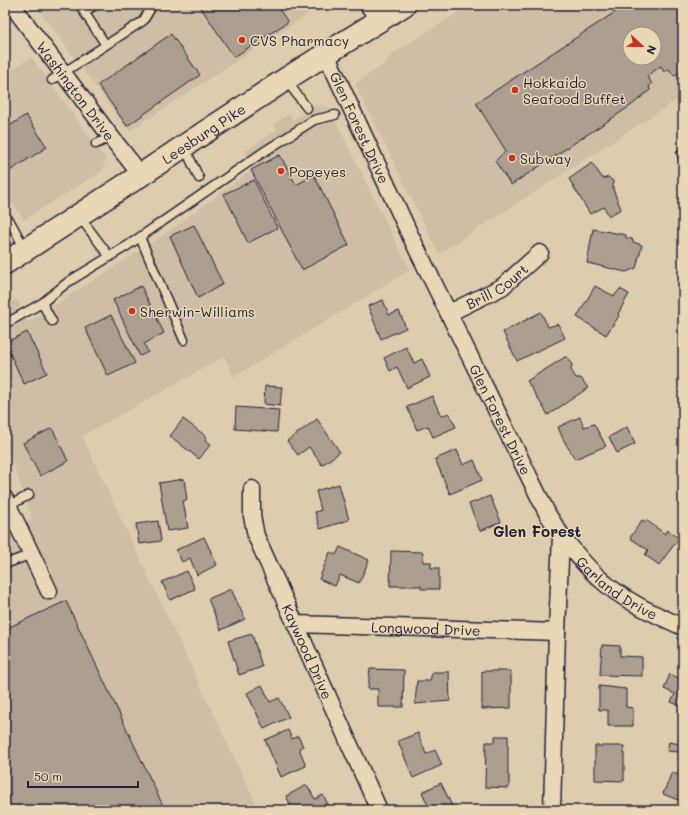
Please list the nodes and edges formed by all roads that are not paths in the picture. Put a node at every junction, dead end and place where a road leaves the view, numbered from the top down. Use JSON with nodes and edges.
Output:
{"nodes":[{"id":1,"x":12,"y":5,"type":"edge"},
{"id":2,"x":95,"y":5,"type":"edge"},
{"id":3,"x":149,"y":5,"type":"edge"},
{"id":4,"x":404,"y":5,"type":"edge"},
{"id":5,"x":82,"y":9,"type":"edge"},
{"id":6,"x":374,"y":13,"type":"edge"},
{"id":7,"x":106,"y":45,"type":"junction"},
{"id":8,"x":326,"y":54,"type":"junction"},
{"id":9,"x":58,"y":77,"type":"junction"},
{"id":10,"x":286,"y":79,"type":"junction"},
{"id":11,"x":307,"y":108,"type":"dead end"},
{"id":12,"x":335,"y":115,"type":"dead end"},
{"id":13,"x":111,"y":137,"type":"junction"},
{"id":14,"x":96,"y":144,"type":"dead end"},
{"id":15,"x":184,"y":146,"type":"junction"},
{"id":16,"x":142,"y":175,"type":"junction"},
{"id":17,"x":199,"y":178,"type":"dead end"},
{"id":18,"x":5,"y":216,"type":"edge"},
{"id":19,"x":79,"y":216,"type":"junction"},
{"id":20,"x":140,"y":238,"type":"junction"},
{"id":21,"x":26,"y":250,"type":"junction"},
{"id":22,"x":540,"y":253,"type":"dead end"},
{"id":23,"x":110,"y":257,"type":"junction"},
{"id":24,"x":5,"y":263,"type":"edge"},
{"id":25,"x":42,"y":303,"type":"junction"},
{"id":26,"x":449,"y":313,"type":"junction"},
{"id":27,"x":52,"y":321,"type":"dead end"},
{"id":28,"x":5,"y":324,"type":"edge"},
{"id":29,"x":184,"y":340,"type":"dead end"},
{"id":30,"x":252,"y":489,"type":"dead end"},
{"id":31,"x":29,"y":495,"type":"dead end"},
{"id":32,"x":7,"y":503,"type":"edge"},
{"id":33,"x":561,"y":535,"type":"junction"},
{"id":34,"x":32,"y":554,"type":"junction"},
{"id":35,"x":5,"y":564,"type":"edge"},
{"id":36,"x":49,"y":591,"type":"dead end"},
{"id":37,"x":295,"y":624,"type":"junction"},
{"id":38,"x":683,"y":627,"type":"edge"},
{"id":39,"x":557,"y":632,"type":"junction"},
{"id":40,"x":379,"y":810,"type":"edge"},
{"id":41,"x":552,"y":810,"type":"edge"}],
"edges":[{"from":1,"to":9,"type":"street","name":"Washington Drive"},
{"from":2,"to":5,"type":"lane"},
{"from":3,"to":7,"type":"lane"},
{"from":4,"to":6,"type":"main road","name":"Leesburg Pike"},
{"from":5,"to":7,"type":"lane"},
{"from":6,"to":8,"type":"main road","name":"Leesburg Pike"},
{"from":7,"to":9,"type":"lane"},
{"from":8,"to":10,"type":"main road","name":"Leesburg Pike"},
{"from":8,"to":26,"type":"street","name":"Glen Forest Drive"},
{"from":9,"to":13,"type":"street","name":"Washington Drive"},
{"from":10,"to":11,"type":"lane"},
{"from":10,"to":15,"type":"main road","name":"Leesburg Pike"},
{"from":12,"to":20,"type":"lane"},
{"from":13,"to":14,"type":"lane"},
{"from":13,"to":16,"type":"street","name":"Washington Drive"},
{"from":15,"to":16,"type":"main road","name":"Leesburg Pike"},
{"from":15,"to":17,"type":"lane"},
{"from":16,"to":19,"type":"main road","name":"Leesburg Pike"},
{"from":18,"to":21,"type":"lane"},
{"from":19,"to":21,"type":"main road","name":"Leesburg Pike"},
{"from":19,"to":23,"type":"lane"},
{"from":20,"to":23,"type":"lane"},
{"from":20,"to":29,"type":"lane"},
{"from":21,"to":24,"type":"main road","name":"Leesburg Pike"},
{"from":22,"to":26,"type":"street","name":"Brill Court"},
{"from":23,"to":25,"type":"lane"},
{"from":25,"to":27,"type":"lane"},
{"from":25,"to":28,"type":"lane"},
{"from":26,"to":33,"type":"street","name":"Glen Forest Drive"},
{"from":30,"to":37,"type":"street","name":"Kaywood Drive"},
{"from":31,"to":32,"type":"lane"},
{"from":32,"to":34,"type":"street"},
{"from":33,"to":38,"type":"street","name":"Garland Drive"},
{"from":33,"to":39,"type":"street"},
{"from":34,"to":35,"type":"lane"},
{"from":34,"to":36,"type":"street"},
{"from":37,"to":39,"type":"street","name":"Longwood Drive"},
{"from":37,"to":40,"type":"street","name":"Kaywood Drive"},
{"from":39,"to":41,"type":"street"}]}
